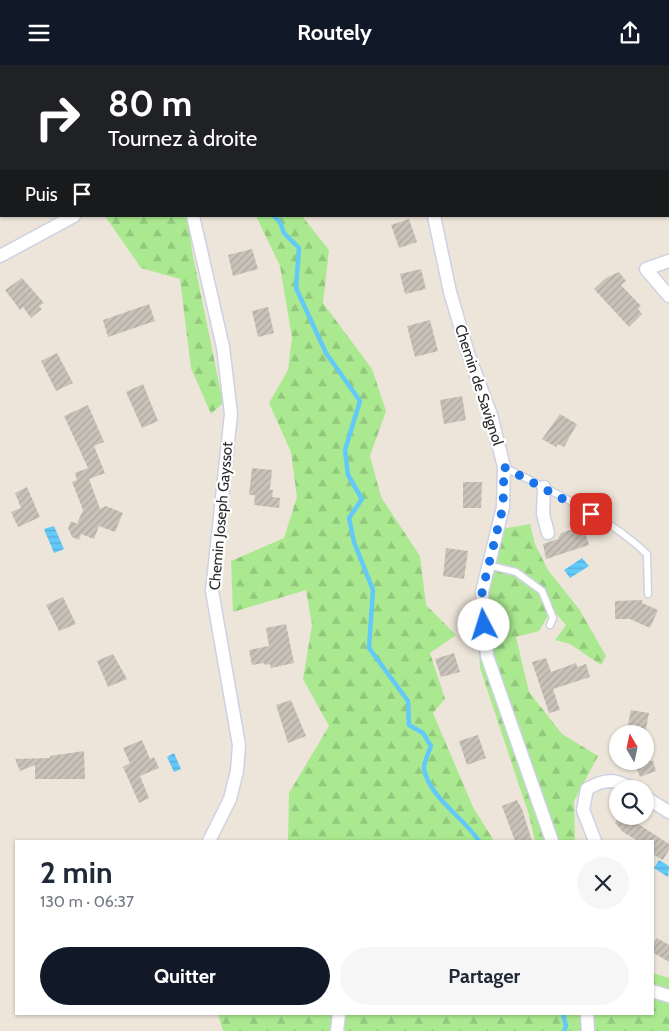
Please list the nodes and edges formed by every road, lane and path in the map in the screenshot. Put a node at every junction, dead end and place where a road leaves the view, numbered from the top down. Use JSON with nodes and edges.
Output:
{"nodes":[{"id":1,"x":72,"y":217,"type":"edge"},
{"id":2,"x":193,"y":217,"type":"edge"},
{"id":3,"x":434,"y":217,"type":"edge"},
{"id":4,"x":0,"y":256,"type":"edge"},
{"id":5,"x":669,"y":261,"type":"edge"},
{"id":6,"x":669,"y":296,"type":"edge"},
{"id":7,"x":504,"y":467,"type":"junction"},
{"id":8,"x":544,"y":487,"type":"junction"},
{"id":9,"x":548,"y":533,"type":"dead end"},
{"id":10,"x":488,"y":565,"type":"junction"},
{"id":11,"x":648,"y":594,"type":"dead end"},
{"id":12,"x":550,"y":625,"type":"dead end"},
{"id":13,"x":609,"y":780,"type":"edge"},
{"id":14,"x":654,"y":803,"type":"edge"},
{"id":15,"x":669,"y":812,"type":"edge"},
{"id":16,"x":210,"y":840,"type":"edge"},
{"id":17,"x":552,"y":840,"type":"edge"},
{"id":18,"x":595,"y":840,"type":"edge"},
{"id":19,"x":654,"y":992,"type":"edge"},
{"id":20,"x":669,"y":996,"type":"edge"},
{"id":21,"x":339,"y":1015,"type":"edge"},
{"id":22,"x":587,"y":1015,"type":"edge"},
{"id":23,"x":337,"y":1031,"type":"edge"},
{"id":24,"x":588,"y":1031,"type":"edge"}],
"edges":[{"from":1,"to":4,"type":"street"},
{"from":2,"to":16,"type":"street","name":"Chemin Joseph Gayssot"},
{"from":3,"to":7,"type":"street","name":"Chemin de Savignol"},
{"from":5,"to":6,"type":"street"},
{"from":7,"to":8,"type":"lane"},
{"from":7,"to":10,"type":"street","name":"Chemin de Savignol"},
{"from":8,"to":9,"type":"street"},
{"from":8,"to":11,"type":"lane"},
{"from":10,"to":12,"type":"lane"},
{"from":10,"to":17,"type":"street","name":"Chemin de Savignol"},
{"from":13,"to":18,"type":"street"},
{"from":14,"to":15,"type":"street"},
{"from":19,"to":20,"type":"street"},
{"from":21,"to":23,"type":"street"},
{"from":22,"to":24,"type":"street"}]}
